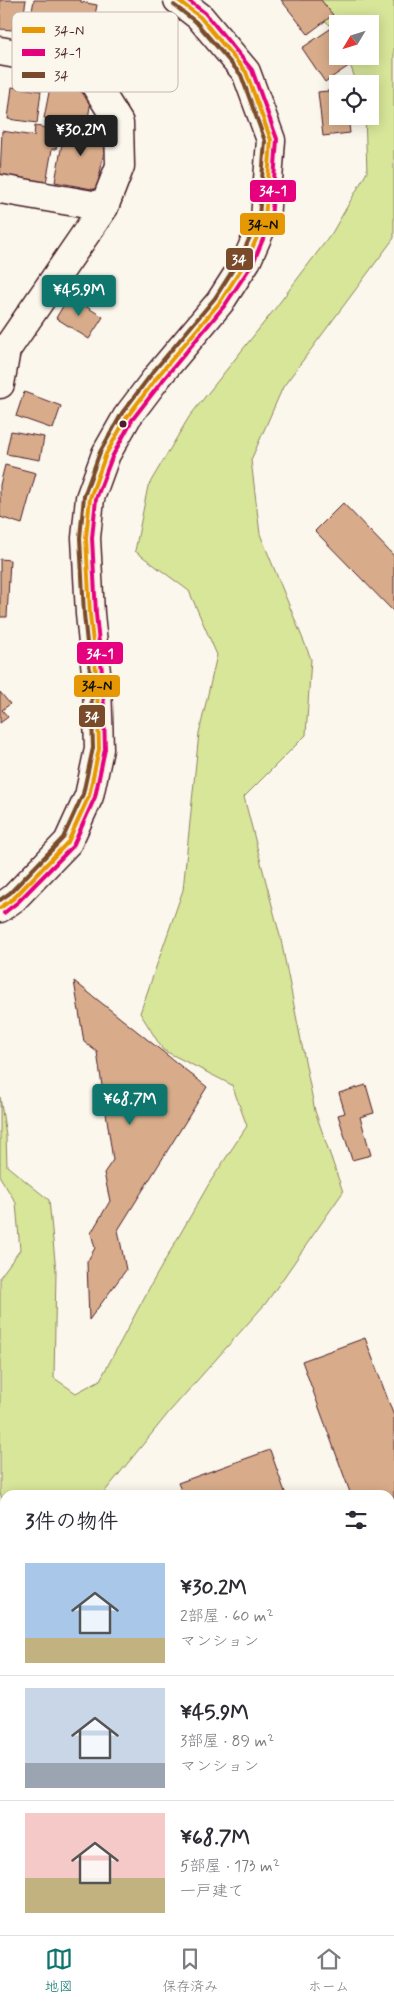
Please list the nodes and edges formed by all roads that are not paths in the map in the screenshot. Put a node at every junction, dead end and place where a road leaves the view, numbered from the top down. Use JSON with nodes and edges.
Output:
{"nodes":[{"id":1,"x":178,"y":0,"type":"edge"},
{"id":2,"x":101,"y":92,"type":"edge"},
{"id":3,"x":0,"y":189,"type":"edge"},
{"id":4,"x":104,"y":207,"type":"junction"},
{"id":5,"x":3,"y":350,"type":"edge"},
{"id":6,"x":0,"y":384,"type":"edge"},
{"id":7,"x":0,"y":908,"type":"edge"}],
"edges":[{"from":1,"to":7,"type":"street"},
{"from":2,"to":4,"type":"street"},
{"from":3,"to":4,"type":"street"},
{"from":4,"to":5,"type":"street"},
{"from":5,"to":6,"type":"street"}]}
